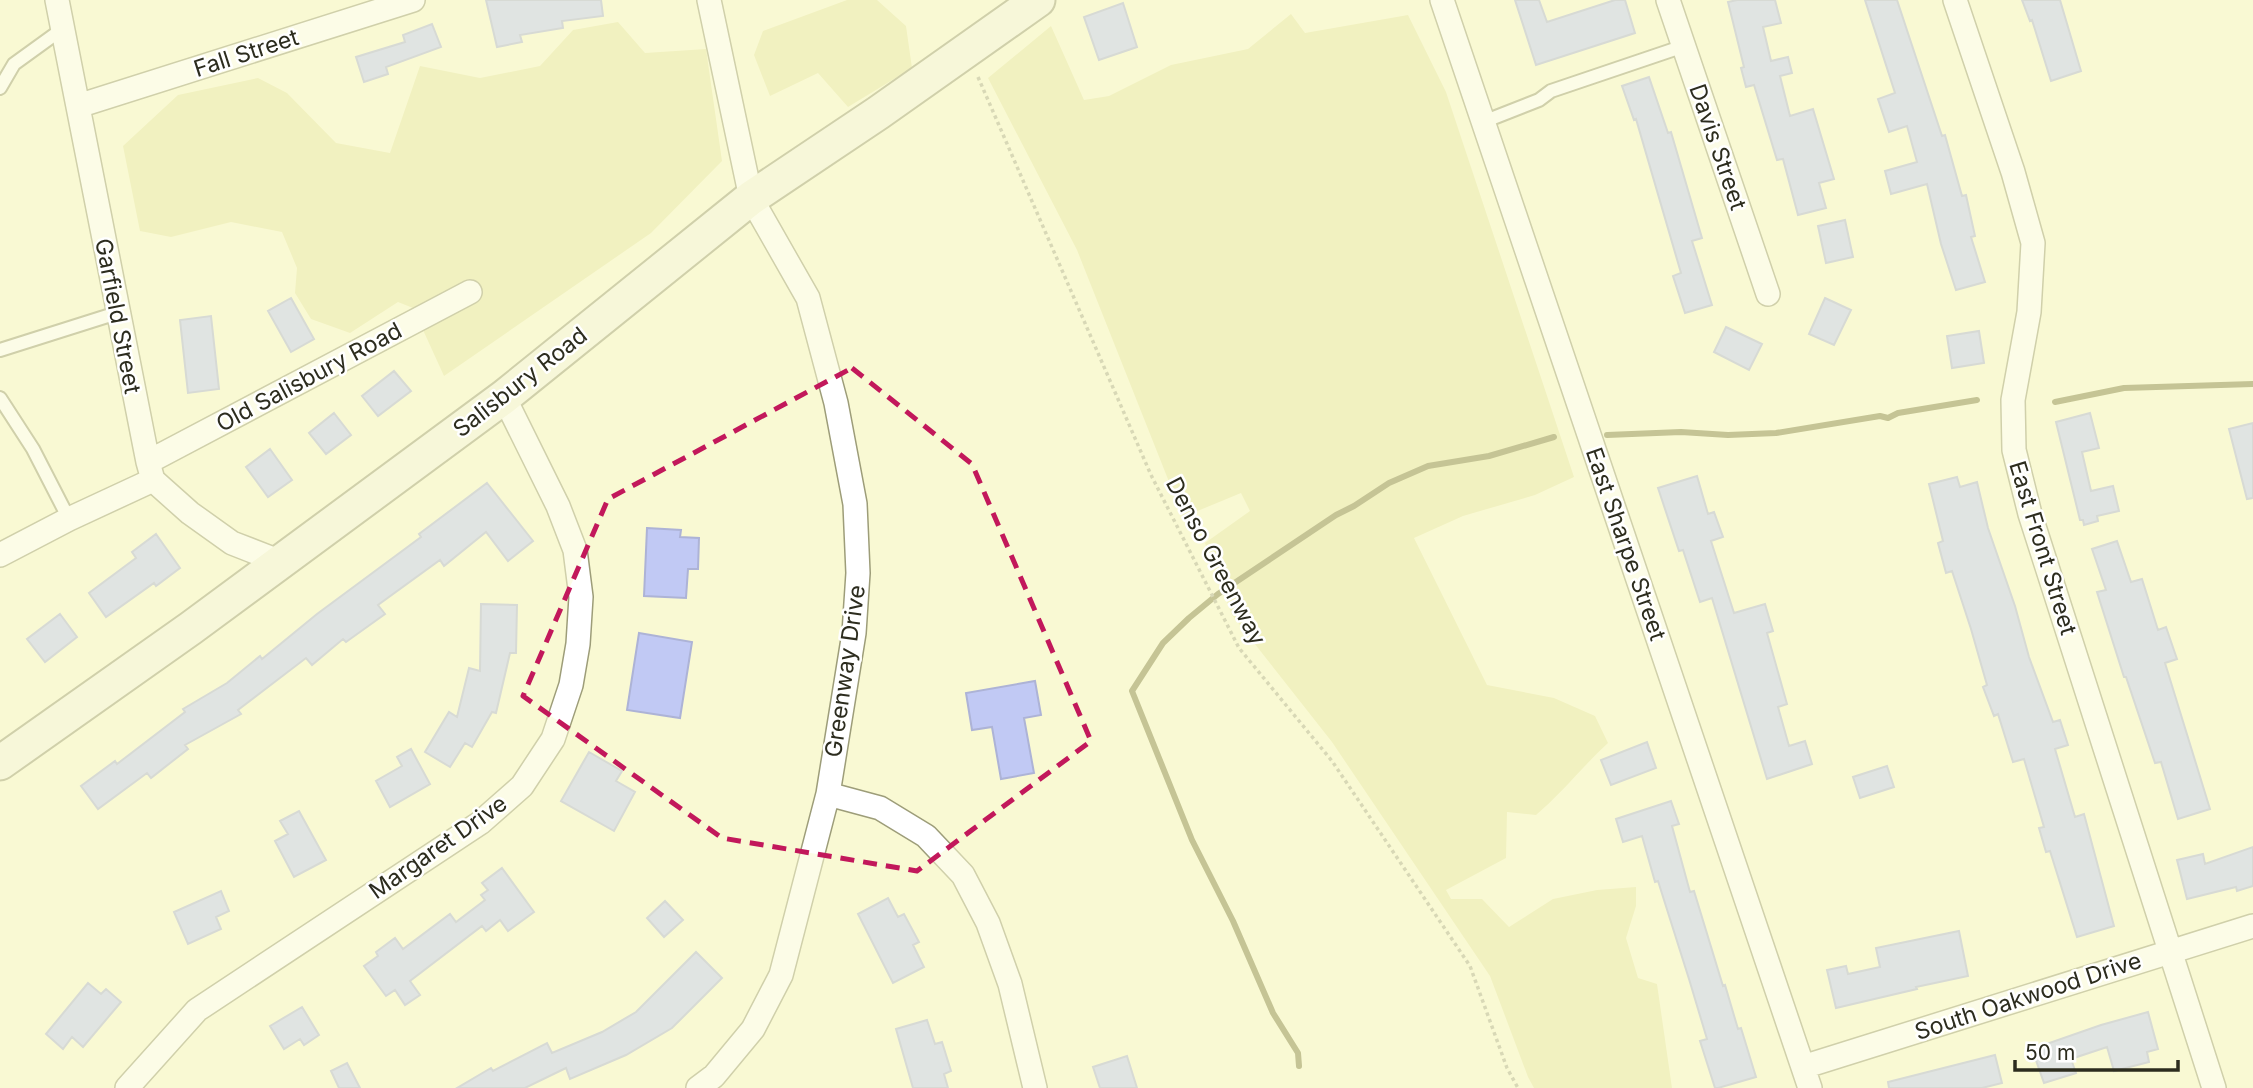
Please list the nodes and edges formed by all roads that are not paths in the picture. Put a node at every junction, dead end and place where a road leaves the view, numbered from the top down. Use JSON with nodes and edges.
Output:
{"nodes":[{"id":1,"x":57,"y":0,"type":"edge"},
{"id":2,"x":413,"y":0,"type":"edge"},
{"id":3,"x":709,"y":0,"type":"edge"},
{"id":4,"x":1038,"y":0,"type":"edge"},
{"id":5,"x":1441,"y":0,"type":"edge"},
{"id":6,"x":1668,"y":0,"type":"edge"},
{"id":7,"x":1955,"y":0,"type":"edge"},
{"id":8,"x":61,"y":30,"type":"junction"},
{"id":9,"x":1684,"y":46,"type":"junction"},
{"id":10,"x":0,"y":88,"type":"edge"},
{"id":11,"x":78,"y":106,"type":"junction"},
{"id":12,"x":1483,"y":122,"type":"junction"},
{"id":13,"x":751,"y":198,"type":"junction"},
{"id":14,"x":470,"y":292,"type":"dead end"},
{"id":15,"x":1768,"y":294,"type":"dead end"},
{"id":16,"x":117,"y":313,"type":"junction"},
{"id":17,"x":0,"y":350,"type":"edge"},
{"id":18,"x":504,"y":397,"type":"junction"},
{"id":19,"x":0,"y":398,"type":"edge"},
{"id":20,"x":150,"y":471,"type":"junction"},
{"id":21,"x":69,"y":519,"type":"junction"},
{"id":22,"x":0,"y":555,"type":"edge"},
{"id":23,"x":281,"y":562,"type":"junction"},
{"id":24,"x":0,"y":763,"type":"edge"},
{"id":25,"x":828,"y":794,"type":"junction"},
{"id":26,"x":2253,"y":926,"type":"edge"},
{"id":27,"x":2171,"y":951,"type":"junction"},
{"id":28,"x":1806,"y":1078,"type":"edge"},
{"id":29,"x":127,"y":1088,"type":"edge"},
{"id":30,"x":698,"y":1088,"type":"edge"},
{"id":31,"x":1035,"y":1088,"type":"edge"},
{"id":32,"x":2214,"y":1088,"type":"edge"}],
"edges":[{"from":1,"to":8,"type":"street","name":"Garfield Street"},
{"from":2,"to":11,"type":"street","name":"Fall Street"},
{"from":3,"to":13,"type":"street","name":"Greenway Drive"},
{"from":4,"to":13,"type":"street","name":"Salisbury Road"},
{"from":5,"to":12,"type":"street","name":"East Sharpe Street"},
{"from":6,"to":9,"type":"street","name":"Davis Street"},
{"from":7,"to":27,"type":"street","name":"East Front Street"},
{"from":8,"to":10,"type":"lane"},
{"from":8,"to":11,"type":"street","name":"Garfield Street"},
{"from":9,"to":12,"type":"lane"},
{"from":9,"to":15,"type":"street","name":"Davis Street"},
{"from":11,"to":16,"type":"street","name":"Garfield Street"},
{"from":12,"to":28,"type":"street","name":"East Sharpe Street"},
{"from":13,"to":18,"type":"street","name":"Salisbury Road"},
{"from":13,"to":25,"type":"street","name":"Greenway Drive"},
{"from":14,"to":20,"type":"street","name":"Old Salisbury Road"},
{"from":16,"to":17,"type":"lane"},
{"from":16,"to":20,"type":"street","name":"Garfield Street"},
{"from":18,"to":23,"type":"street","name":"Salisbury Road"},
{"from":18,"to":29,"type":"street","name":"Margaret Drive"},
{"from":19,"to":21,"type":"lane"},
{"from":20,"to":21,"type":"street","name":"Old Salisbury Road"},
{"from":20,"to":23,"type":"street"},
{"from":21,"to":22,"type":"street","name":"Old Salisbury Road"},
{"from":23,"to":24,"type":"street","name":"Salisbury Road"},
{"from":25,"to":30,"type":"street","name":"Greenway Drive"},
{"from":25,"to":31,"type":"street"},
{"from":26,"to":27,"type":"street","name":"South Oakwood Drive"},
{"from":27,"to":28,"type":"street","name":"South Oakwood Drive"},
{"from":27,"to":32,"type":"street","name":"East Front Street"}]}
